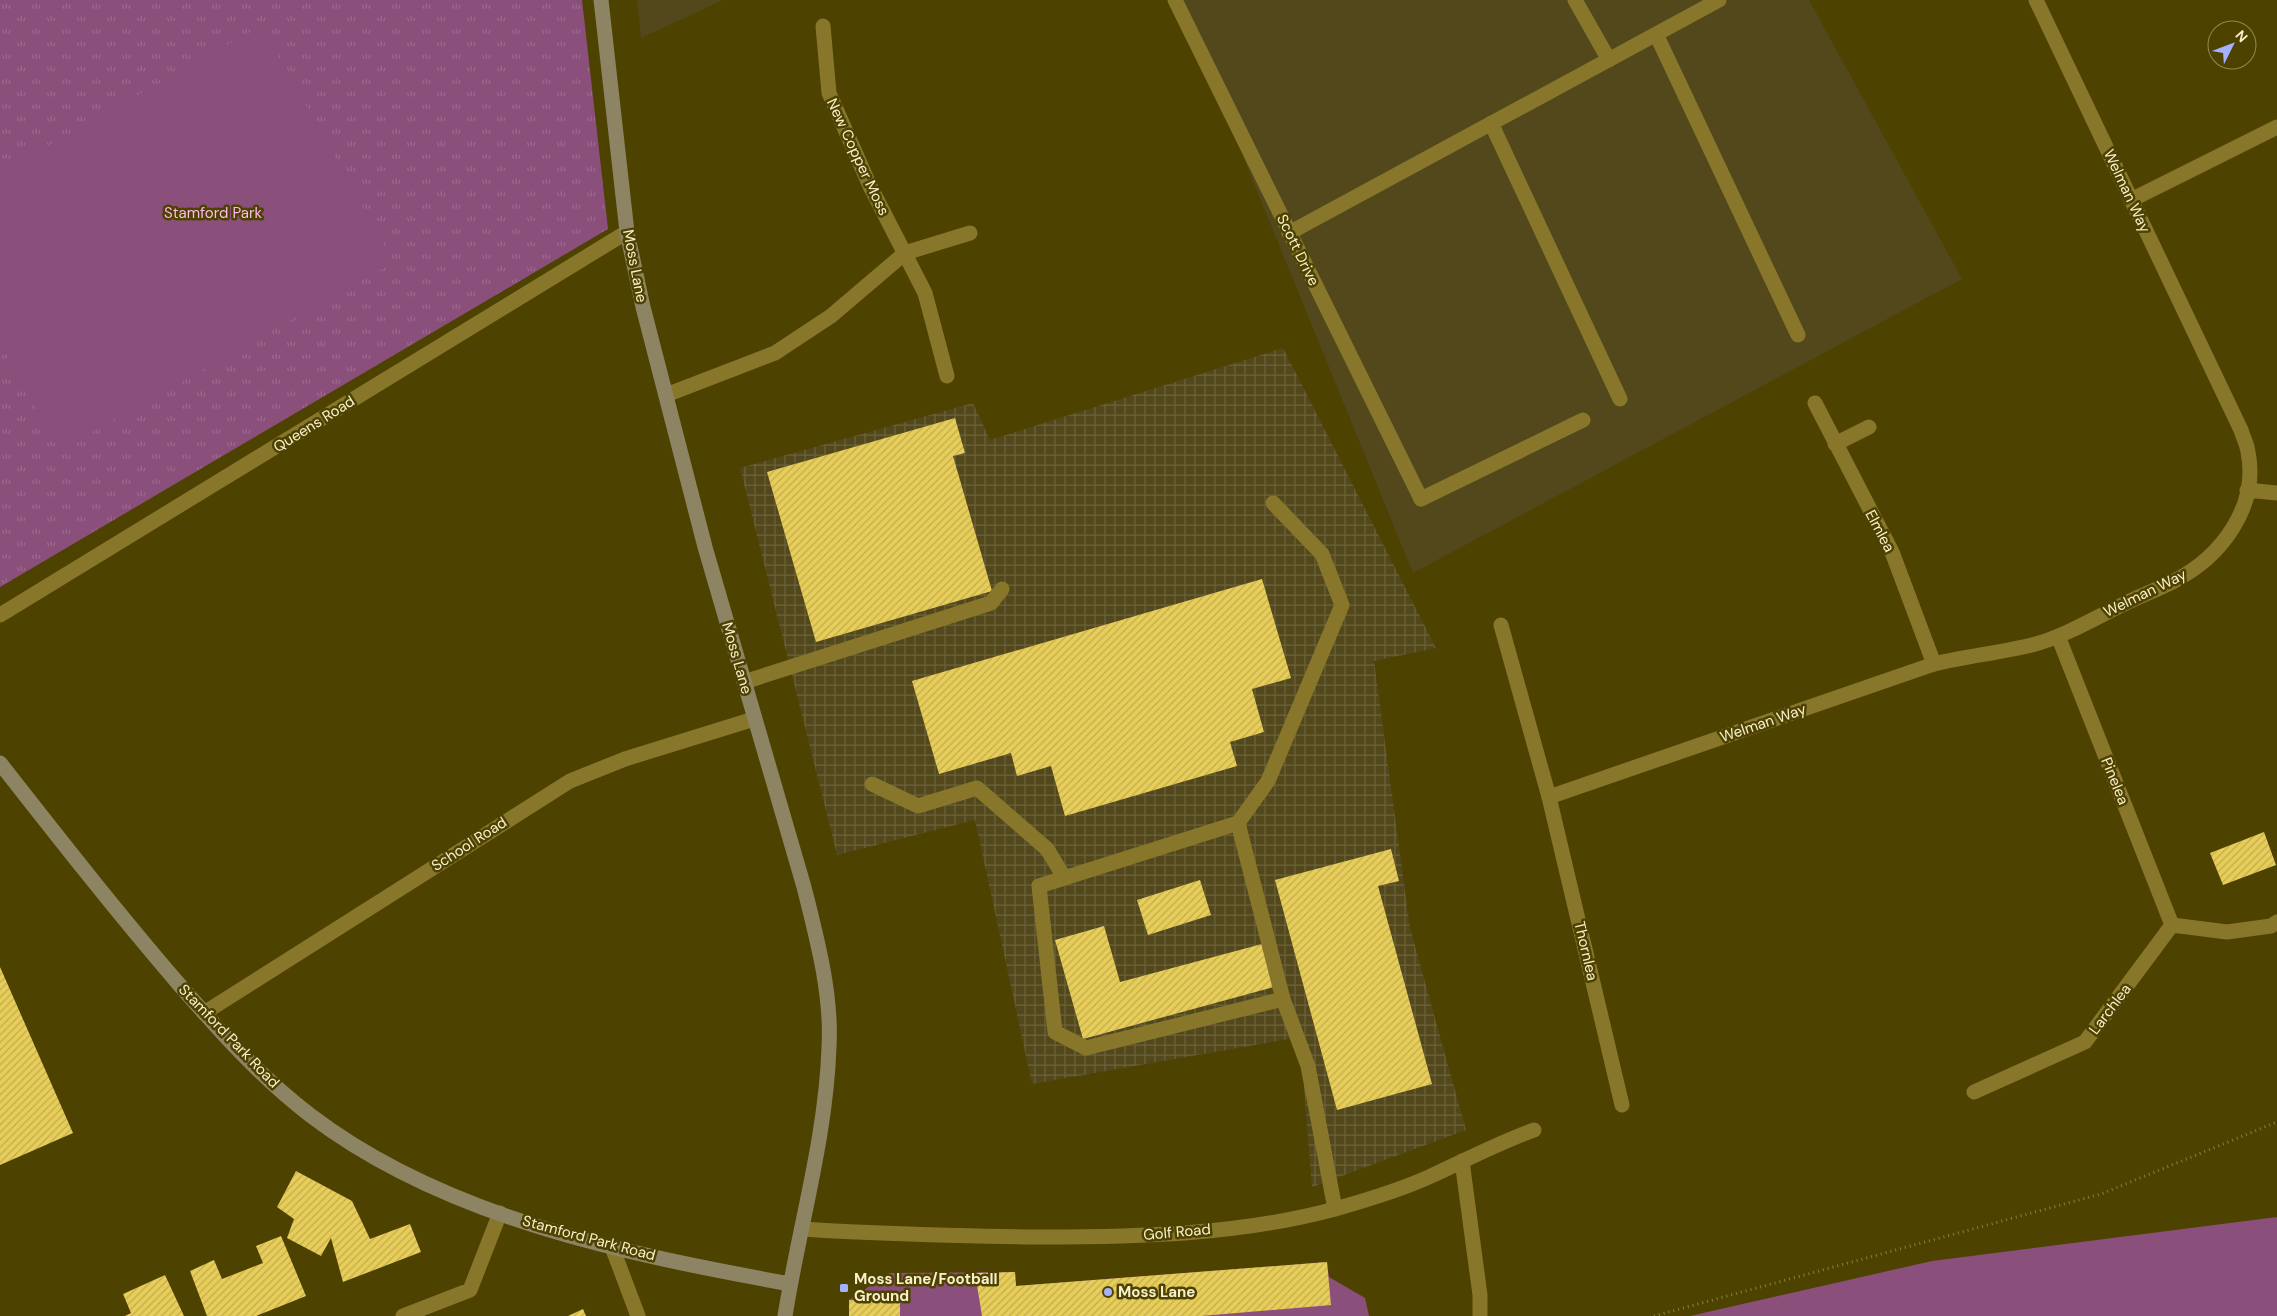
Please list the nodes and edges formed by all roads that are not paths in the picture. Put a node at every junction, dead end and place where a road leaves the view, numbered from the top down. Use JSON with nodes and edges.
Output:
{"nodes":[{"id":1,"x":601,"y":0,"type":"edge"},
{"id":2,"x":1175,"y":0,"type":"edge"},
{"id":3,"x":1575,"y":0,"type":"edge"},
{"id":4,"x":1719,"y":0,"type":"edge"},
{"id":5,"x":2036,"y":0,"type":"edge"},
{"id":6,"x":823,"y":26,"type":"dead end"},
{"id":7,"x":1656,"y":34,"type":"junction"},
{"id":8,"x":1609,"y":60,"type":"junction"},
{"id":9,"x":1491,"y":123,"type":"junction"},
{"id":10,"x":2277,"y":127,"type":"edge"},
{"id":11,"x":2131,"y":200,"type":"junction"},
{"id":12,"x":627,"y":232,"type":"junction"},
{"id":13,"x":970,"y":233,"type":"dead end"},
{"id":14,"x":1289,"y":233,"type":"junction"},
{"id":15,"x":905,"y":253,"type":"junction"},
{"id":16,"x":1798,"y":335,"type":"dead end"},
{"id":17,"x":947,"y":376,"type":"dead end"},
{"id":18,"x":666,"y":395,"type":"junction"},
{"id":19,"x":1620,"y":399,"type":"dead end"},
{"id":20,"x":1815,"y":403,"type":"dead end"},
{"id":21,"x":1583,"y":420,"type":"dead end"},
{"id":22,"x":1870,"y":426,"type":"dead end"},
{"id":23,"x":1835,"y":444,"type":"junction"},
{"id":24,"x":2247,"y":490,"type":"junction"},
{"id":25,"x":2277,"y":493,"type":"edge"},
{"id":26,"x":1273,"y":503,"type":"dead end"},
{"id":27,"x":1002,"y":589,"type":"dead end"},
{"id":28,"x":0,"y":615,"type":"edge"},
{"id":29,"x":1501,"y":624,"type":"dead end"},
{"id":30,"x":2058,"y":636,"type":"junction"},
{"id":31,"x":1934,"y":664,"type":"junction"},
{"id":32,"x":744,"y":682,"type":"junction"},
{"id":33,"x":754,"y":719,"type":"junction"},
{"id":34,"x":0,"y":764,"type":"edge"},
{"id":35,"x":872,"y":784,"type":"dead end"},
{"id":36,"x":1549,"y":796,"type":"junction"},
{"id":37,"x":1238,"y":823,"type":"junction"},
{"id":38,"x":1064,"y":877,"type":"junction"},
{"id":39,"x":2277,"y":922,"type":"edge"},
{"id":40,"x":2172,"y":925,"type":"junction"},
{"id":41,"x":1283,"y":999,"type":"junction"},
{"id":42,"x":204,"y":1013,"type":"junction"},
{"id":43,"x":1974,"y":1092,"type":"dead end"},
{"id":44,"x":1622,"y":1105,"type":"dead end"},
{"id":45,"x":1534,"y":1130,"type":"dead end"},
{"id":46,"x":1462,"y":1161,"type":"junction"},
{"id":47,"x":1335,"y":1209,"type":"junction"},
{"id":48,"x":500,"y":1213,"type":"junction"},
{"id":49,"x":802,"y":1229,"type":"junction"},
{"id":50,"x":612,"y":1247,"type":"junction"},
{"id":51,"x":790,"y":1284,"type":"junction"},
{"id":52,"x":402,"y":1316,"type":"edge"},
{"id":53,"x":638,"y":1316,"type":"edge"},
{"id":54,"x":785,"y":1316,"type":"edge"},
{"id":55,"x":1480,"y":1316,"type":"edge"}],
"edges":[{"from":1,"to":12,"type":"street","name":"Moss Lane"},
{"from":2,"to":14,"type":"street","name":"Scott Drive"},
{"from":3,"to":8,"type":"street"},
{"from":4,"to":7,"type":"street"},
{"from":5,"to":11,"type":"street","name":"Welman Way"},
{"from":6,"to":15,"type":"street","name":"New Copper Moss"},
{"from":7,"to":8,"type":"street"},
{"from":7,"to":16,"type":"street"},
{"from":8,"to":9,"type":"street"},
{"from":9,"to":14,"type":"street"},
{"from":9,"to":19,"type":"street"},
{"from":10,"to":11,"type":"street"},
{"from":11,"to":24,"type":"street","name":"Welman Way"},
{"from":12,"to":18,"type":"street","name":"Moss Lane"},
{"from":12,"to":28,"type":"street","name":"Queens Road"},
{"from":13,"to":15,"type":"street"},
{"from":14,"to":21,"type":"street","name":"Scott Drive"},
{"from":15,"to":17,"type":"street","name":"New Copper Moss"},
{"from":15,"to":18,"type":"street"},
{"from":18,"to":32,"type":"street","name":"Moss Lane"},
{"from":20,"to":23,"type":"street","name":"Elmlea"},
{"from":22,"to":23,"type":"street"},
{"from":23,"to":31,"type":"street","name":"Elmlea"},
{"from":24,"to":25,"type":"street"},
{"from":24,"to":30,"type":"street","name":"Welman Way"},
{"from":26,"to":37,"type":"street"},
{"from":27,"to":32,"type":"street"},
{"from":29,"to":36,"type":"street","name":"Thornlea"},
{"from":30,"to":31,"type":"street","name":"Welman Way"},
{"from":30,"to":40,"type":"street","name":"Pinelea"},
{"from":31,"to":36,"type":"street","name":"Welman Way"},
{"from":32,"to":33,"type":"street","name":"Moss Lane"},
{"from":33,"to":42,"type":"street","name":"School Road"},
{"from":33,"to":49,"type":"street","name":"Moss Lane"},
{"from":34,"to":42,"type":"street","name":"Stamford Park Road"},
{"from":35,"to":38,"type":"street"},
{"from":36,"to":44,"type":"street","name":"Thornlea"},
{"from":37,"to":38,"type":"street"},
{"from":37,"to":41,"type":"street"},
{"from":38,"to":41,"type":"street"},
{"from":39,"to":40,"type":"street"},
{"from":40,"to":43,"type":"street","name":"Larchlea"},
{"from":41,"to":47,"type":"street"},
{"from":42,"to":48,"type":"street","name":"Stamford Park Road"},
{"from":45,"to":46,"type":"street","name":"Golf Road"},
{"from":46,"to":47,"type":"street","name":"Golf Road"},
{"from":46,"to":55,"type":"street"},
{"from":47,"to":49,"type":"street","name":"Golf Road"},
{"from":48,"to":50,"type":"street","name":"Stamford Park Road"},
{"from":48,"to":52,"type":"street"},
{"from":49,"to":51,"type":"street","name":"Moss Lane"},
{"from":50,"to":51,"type":"street","name":"Stamford Park Road"},
{"from":50,"to":53,"type":"street"},
{"from":51,"to":54,"type":"street","name":"Moss Lane"}]}
